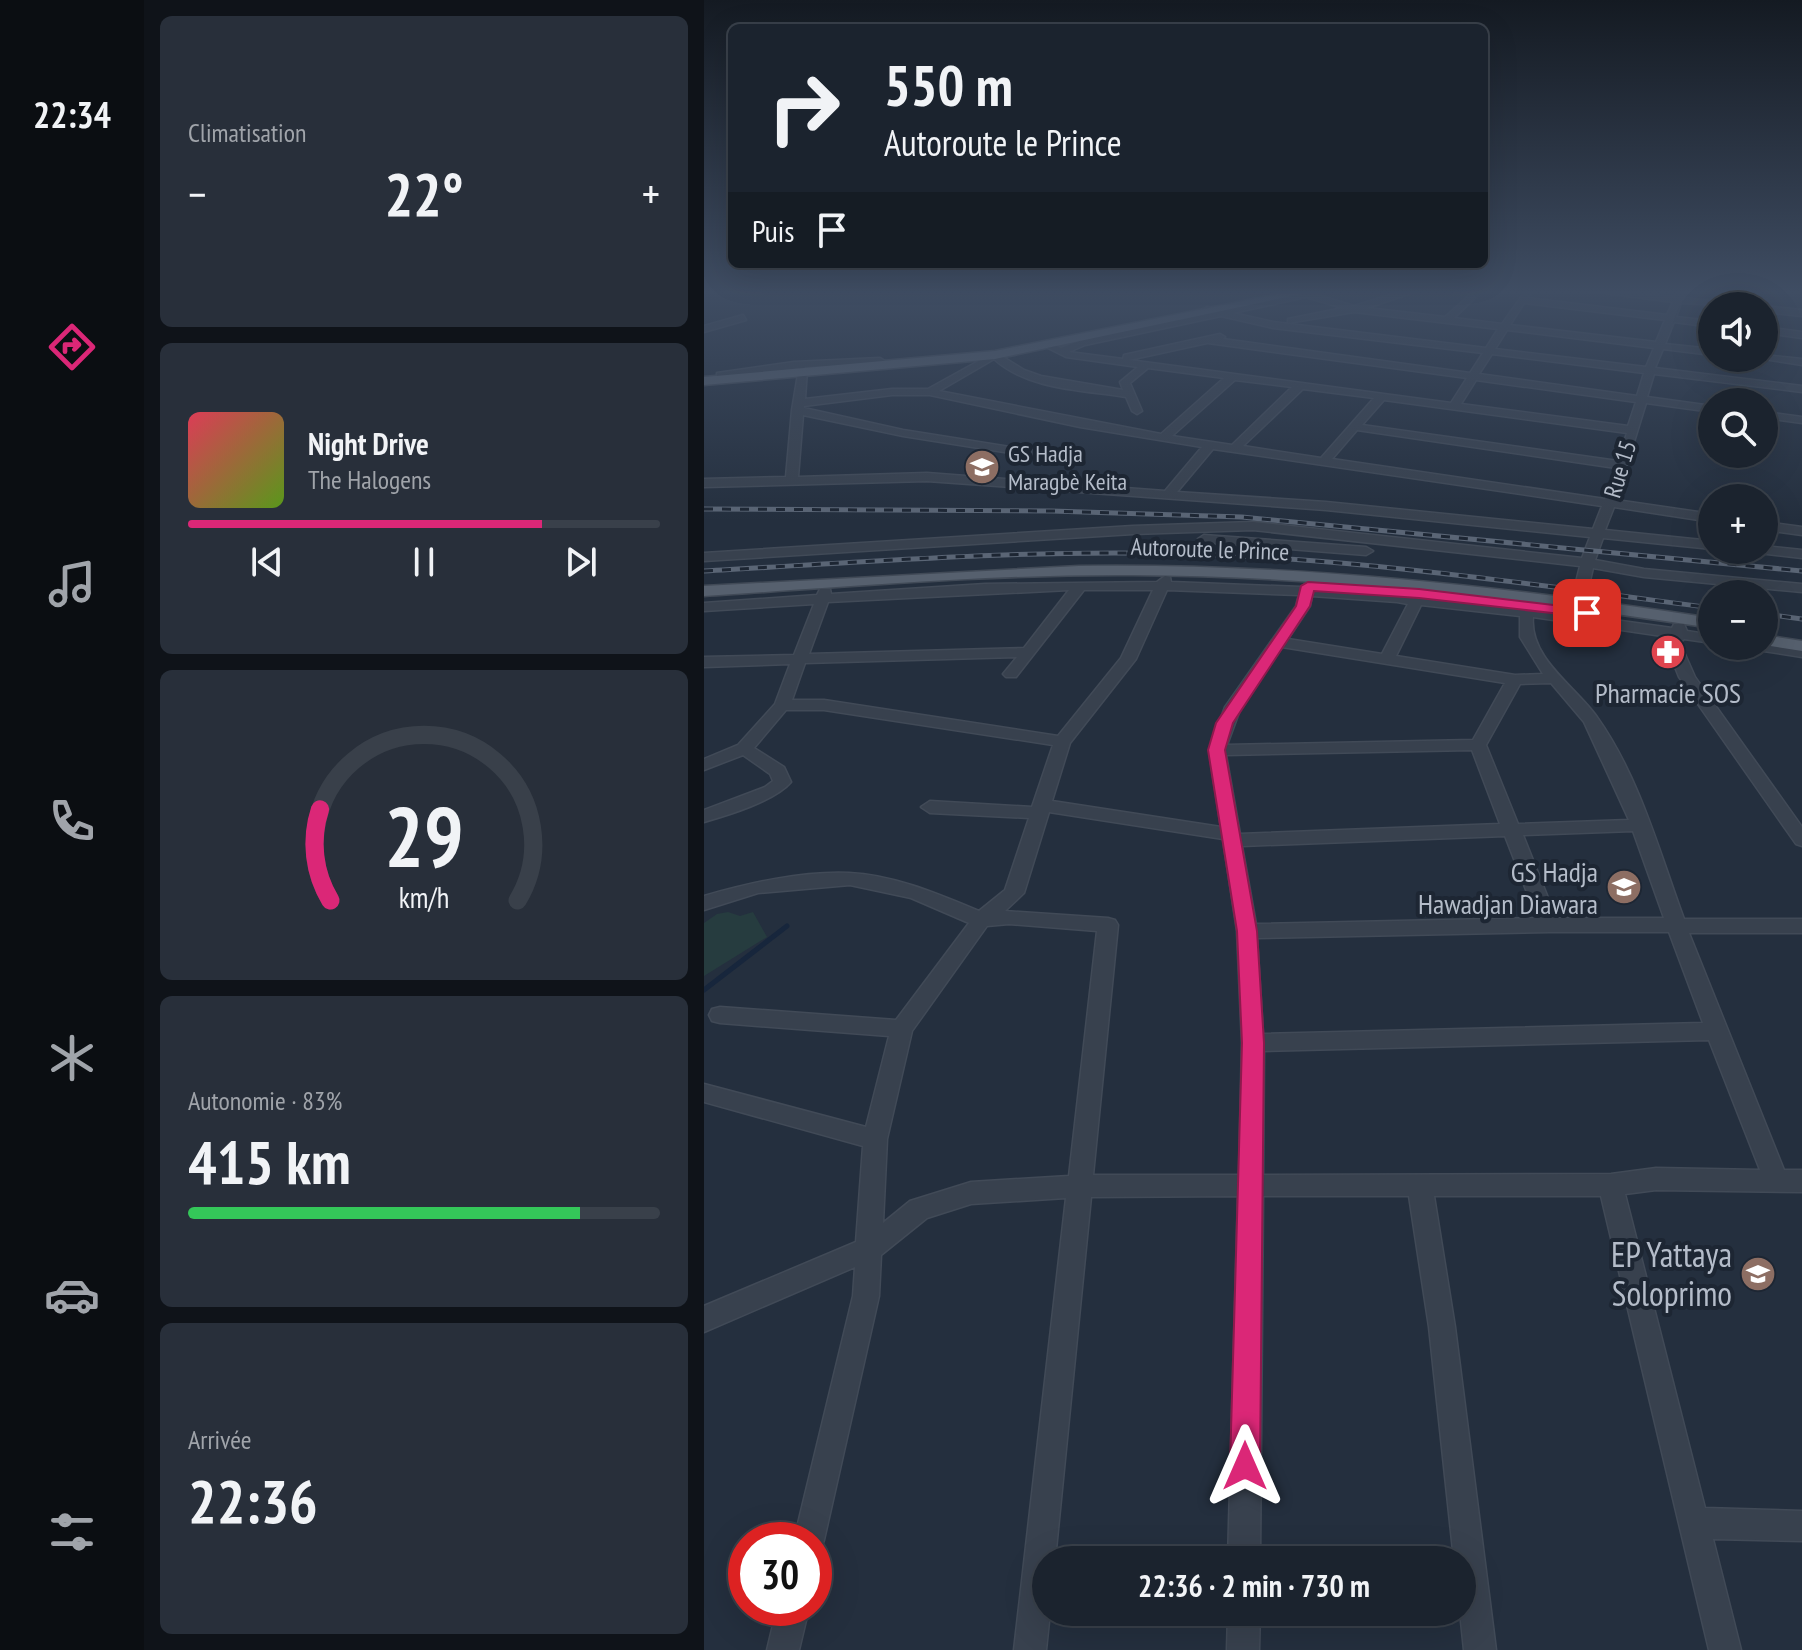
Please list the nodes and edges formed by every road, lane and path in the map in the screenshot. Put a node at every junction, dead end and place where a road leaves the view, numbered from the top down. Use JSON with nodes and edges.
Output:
{"nodes":[{"id":1,"x":782,"y":367,"type":"edge"},
{"id":2,"x":844,"y":367,"type":"edge"},
{"id":3,"x":974,"y":367,"type":"edge"},
{"id":4,"x":1007,"y":367,"type":"edge"},
{"id":5,"x":1144,"y":367,"type":"edge"},
{"id":6,"x":1162,"y":367,"type":"edge"},
{"id":7,"x":1401,"y":367,"type":"edge"},
{"id":8,"x":1479,"y":367,"type":"edge"},
{"id":9,"x":1633,"y":367,"type":"edge"},
{"id":10,"x":704,"y":369,"type":"edge"},
{"id":11,"x":1650,"y":369,"type":"junction"},
{"id":12,"x":802,"y":370,"type":"junction"},
{"id":13,"x":1233,"y":376,"type":"junction"},
{"id":14,"x":722,"y":377,"type":"junction"},
{"id":15,"x":1473,"y":377,"type":"junction"},
{"id":16,"x":704,"y":381,"type":"edge"},
{"id":17,"x":1301,"y":385,"type":"junction"},
{"id":18,"x":1802,"y":389,"type":"edge"},
{"id":19,"x":930,"y":392,"type":"junction"},
{"id":20,"x":1129,"y":394,"type":"junction"},
{"id":21,"x":1382,"y":396,"type":"junction"},
{"id":22,"x":1640,"y":399,"type":"junction"},
{"id":23,"x":798,"y":406,"type":"junction"},
{"id":24,"x":1454,"y":406,"type":"junction"},
{"id":25,"x":1698,"y":407,"type":"edge"},
{"id":26,"x":1137,"y":411,"type":"dead end"},
{"id":27,"x":1778,"y":417,"type":"edge"},
{"id":28,"x":1802,"y":420,"type":"edge"},
{"id":29,"x":1356,"y":427,"type":"junction"},
{"id":30,"x":1632,"y":430,"type":"junction"},
{"id":31,"x":1163,"y":438,"type":"junction"},
{"id":32,"x":1210,"y":445,"type":"junction"},
{"id":33,"x":1234,"y":449,"type":"junction"},
{"id":34,"x":1036,"y":454,"type":"dead end"},
{"id":35,"x":1325,"y":460,"type":"junction"},
{"id":36,"x":1623,"y":465,"type":"junction"},
{"id":37,"x":792,"y":478,"type":"junction"},
{"id":38,"x":704,"y":483,"type":"edge"},
{"id":39,"x":1167,"y":496,"type":"junction"},
{"id":40,"x":1610,"y":504,"type":"junction"},
{"id":41,"x":1698,"y":516,"type":"edge"},
{"id":42,"x":1778,"y":528,"type":"edge"},
{"id":43,"x":1802,"y":531,"type":"edge"},
{"id":44,"x":1599,"y":533,"type":"junction"},
{"id":45,"x":1184,"y":540,"type":"dead end"},
{"id":46,"x":1417,"y":544,"type":"junction"},
{"id":47,"x":1698,"y":544,"type":"edge"},
{"id":48,"x":1778,"y":552,"type":"edge"},
{"id":49,"x":1802,"y":554,"type":"edge"},
{"id":50,"x":704,"y":557,"type":"edge"},
{"id":51,"x":1587,"y":563,"type":"junction"},
{"id":52,"x":1164,"y":584,"type":"junction"},
{"id":53,"x":1080,"y":586,"type":"junction"},
{"id":54,"x":1802,"y":588,"type":"edge"},
{"id":55,"x":1308,"y":589,"type":"junction"},
{"id":56,"x":704,"y":591,"type":"edge"},
{"id":57,"x":824,"y":596,"type":"junction"},
{"id":58,"x":1417,"y":599,"type":"junction"},
{"id":59,"x":704,"y":600,"type":"edge"},
{"id":60,"x":1578,"y":602,"type":"junction"},
{"id":61,"x":704,"y":607,"type":"edge"},
{"id":62,"x":1528,"y":608,"type":"junction"},
{"id":63,"x":1698,"y":621,"type":"edge"},
{"id":64,"x":1680,"y":630,"type":"junction"},
{"id":65,"x":1698,"y":631,"type":"edge"},
{"id":66,"x":1778,"y":633,"type":"edge"},
{"id":67,"x":1698,"y":635,"type":"edge"},
{"id":68,"x":1802,"y":637,"type":"edge"},
{"id":69,"x":1279,"y":642,"type":"junction"},
{"id":70,"x":1778,"y":642,"type":"edge"},
{"id":71,"x":1802,"y":646,"type":"edge"},
{"id":72,"x":1778,"y":649,"type":"edge"},
{"id":73,"x":1030,"y":652,"type":"junction"},
{"id":74,"x":1802,"y":653,"type":"edge"},
{"id":75,"x":801,"y":657,"type":"junction"},
{"id":76,"x":1386,"y":661,"type":"junction"},
{"id":77,"x":704,"y":662,"type":"edge"},
{"id":78,"x":1011,"y":674,"type":"dead end"},
{"id":79,"x":1556,"y":678,"type":"junction"},
{"id":80,"x":1515,"y":680,"type":"junction"},
{"id":81,"x":782,"y":705,"type":"junction"},
{"id":82,"x":1062,"y":742,"type":"junction"},
{"id":83,"x":1478,"y":745,"type":"junction"},
{"id":84,"x":744,"y":749,"type":"junction"},
{"id":85,"x":1217,"y":750,"type":"junction"},
{"id":86,"x":704,"y":765,"type":"edge"},
{"id":87,"x":930,"y":807,"type":"dead end"},
{"id":88,"x":1039,"y":809,"type":"junction"},
{"id":89,"x":704,"y":816,"type":"edge"},
{"id":90,"x":1641,"y":825,"type":"junction"},
{"id":91,"x":1511,"y":827,"type":"junction"},
{"id":92,"x":1231,"y":837,"type":"junction"},
{"id":93,"x":1802,"y":840,"type":"edge"},
{"id":94,"x":704,"y":903,"type":"edge"},
{"id":95,"x":981,"y":920,"type":"junction"},
{"id":96,"x":1549,"y":925,"type":"junction"},
{"id":97,"x":1676,"y":925,"type":"junction"},
{"id":98,"x":1802,"y":926,"type":"edge"},
{"id":99,"x":1247,"y":931,"type":"junction"},
{"id":100,"x":720,"y":1015,"type":"dead end"},
{"id":101,"x":902,"y":1029,"type":"junction"},
{"id":102,"x":1716,"y":1031,"type":"junction"},
{"id":103,"x":1253,"y":1043,"type":"junction"},
{"id":104,"x":704,"y":1093,"type":"edge"},
{"id":105,"x":875,"y":1139,"type":"junction"},
{"id":106,"x":1776,"y":1180,"type":"junction"},
{"id":107,"x":1802,"y":1181,"type":"edge"},
{"id":108,"x":1611,"y":1185,"type":"junction"},
{"id":109,"x":1081,"y":1186,"type":"junction"},
{"id":110,"x":1248,"y":1186,"type":"junction"},
{"id":111,"x":1420,"y":1186,"type":"junction"},
{"id":112,"x":869,"y":1249,"type":"junction"},
{"id":113,"x":704,"y":1319,"type":"edge"},
{"id":114,"x":813,"y":1522,"type":"edge"},
{"id":115,"x":1695,"y":1523,"type":"junction"},
{"id":116,"x":1802,"y":1526,"type":"edge"},
{"id":117,"x":1244,"y":1546,"type":"edge"},
{"id":118,"x":789,"y":1626,"type":"edge"},
{"id":119,"x":1244,"y":1626,"type":"edge"},
{"id":120,"x":783,"y":1650,"type":"edge"},
{"id":121,"x":1030,"y":1650,"type":"edge"},
{"id":122,"x":1243,"y":1650,"type":"edge"},
{"id":123,"x":1480,"y":1650,"type":"edge"},
{"id":124,"x":1725,"y":1650,"type":"edge"}],
"edges":[{"from":1,"to":14,"type":"street"},
{"from":2,"to":12,"type":"main road"},
{"from":3,"to":19,"type":"street"},
{"from":4,"to":20,"type":"street"},
{"from":5,"to":20,"type":"street"},
{"from":6,"to":13,"type":"street"},
{"from":7,"to":15,"type":"street"},
{"from":8,"to":15,"type":"street"},
{"from":9,"to":11,"type":"street"},
{"from":10,"to":14,"type":"street"},
{"from":11,"to":18,"type":"street"},
{"from":11,"to":22,"type":"street","name":"Rue 15"},
{"from":12,"to":14,"type":"main road"},
{"from":12,"to":23,"type":"street"},
{"from":13,"to":17,"type":"street"},
{"from":13,"to":31,"type":"street"},
{"from":14,"to":16,"type":"main road"},
{"from":15,"to":22,"type":"street"},
{"from":15,"to":24,"type":"street"},
{"from":17,"to":21,"type":"street"},
{"from":17,"to":33,"type":"street"},
{"from":19,"to":23,"type":"street"},
{"from":19,"to":31,"type":"street"},
{"from":20,"to":26,"type":"street"},
{"from":21,"to":24,"type":"street"},
{"from":21,"to":29,"type":"street"},
{"from":22,"to":25,"type":"street"},
{"from":22,"to":30,"type":"street","name":"Rue 15"},
{"from":23,"to":34,"type":"street"},
{"from":23,"to":37,"type":"street"},
{"from":24,"to":30,"type":"street"},
{"from":27,"to":28,"type":"street"},
{"from":29,"to":35,"type":"street"},
{"from":29,"to":36,"type":"street"},
{"from":30,"to":36,"type":"street","name":"Rue 15"},
{"from":31,"to":32,"type":"street"},
{"from":32,"to":33,"type":"street"},
{"from":32,"to":39,"type":"street"},
{"from":33,"to":35,"type":"street"},
{"from":35,"to":40,"type":"street"},
{"from":36,"to":40,"type":"street","name":"Rue 15"},
{"from":37,"to":38,"type":"street"},
{"from":37,"to":39,"type":"street"},
{"from":39,"to":44,"type":"street"},
{"from":40,"to":41,"type":"street"},
{"from":40,"to":44,"type":"street","name":"Rue 15"},
{"from":42,"to":43,"type":"street"},
{"from":44,"to":47,"type":"street"},
{"from":44,"to":51,"type":"street","name":"Rue 15"},
{"from":45,"to":46,"type":"street"},
{"from":46,"to":50,"type":"street"},
{"from":46,"to":51,"type":"street"},
{"from":48,"to":49,"type":"street"},
{"from":51,"to":54,"type":"street"},
{"from":51,"to":60,"type":"street","name":"Rue 15"},
{"from":52,"to":53,"type":"street"},
{"from":52,"to":55,"type":"main road","name":"Autoroute le Prince"},
{"from":52,"to":57,"type":"main road","name":"Autoroute le Prince"},
{"from":52,"to":82,"type":"street"},
{"from":53,"to":57,"type":"street"},
{"from":53,"to":73,"type":"street"},
{"from":55,"to":58,"type":"street"},
{"from":55,"to":62,"type":"main road","name":"Autoroute le Prince"},
{"from":55,"to":69,"type":"street"},
{"from":56,"to":60,"type":"main road","name":"Autoroute le Prince"},
{"from":57,"to":59,"type":"main road","name":"Autoroute le Prince"},
{"from":57,"to":61,"type":"street"},
{"from":57,"to":75,"type":"street"},
{"from":58,"to":62,"type":"street"},
{"from":58,"to":76,"type":"street"},
{"from":60,"to":63,"type":"main road","name":"Autoroute le Prince"},
{"from":62,"to":64,"type":"main road","name":"Autoroute le Prince"},
{"from":62,"to":79,"type":"street"},
{"from":64,"to":65,"type":"main road","name":"Autoroute le Prince"},
{"from":64,"to":67,"type":"street"},
{"from":64,"to":93,"type":"street"},
{"from":66,"to":68,"type":"main road"},
{"from":69,"to":76,"type":"street"},
{"from":69,"to":85,"type":"street"},
{"from":70,"to":71,"type":"main road"},
{"from":72,"to":74,"type":"street"},
{"from":73,"to":75,"type":"street"},
{"from":73,"to":78,"type":"street"},
{"from":75,"to":77,"type":"street"},
{"from":75,"to":81,"type":"street"},
{"from":76,"to":80,"type":"street"},
{"from":79,"to":80,"type":"street"},
{"from":79,"to":90,"type":"street"},
{"from":80,"to":83,"type":"street"},
{"from":81,"to":82,"type":"street"},
{"from":81,"to":84,"type":"street"},
{"from":82,"to":88,"type":"street"},
{"from":83,"to":85,"type":"street"},
{"from":83,"to":91,"type":"street"},
{"from":84,"to":86,"type":"street"},
{"from":84,"to":89,"type":"street"},
{"from":85,"to":92,"type":"street"},
{"from":87,"to":88,"type":"street"},
{"from":88,"to":92,"type":"street"},
{"from":88,"to":95,"type":"street"},
{"from":90,"to":91,"type":"street"},
{"from":90,"to":97,"type":"street"},
{"from":91,"to":92,"type":"street"},
{"from":91,"to":96,"type":"street"},
{"from":92,"to":99,"type":"street"},
{"from":94,"to":95,"type":"street"},
{"from":95,"to":101,"type":"street"},
{"from":95,"to":109,"type":"street"},
{"from":96,"to":97,"type":"street"},
{"from":96,"to":99,"type":"street"},
{"from":97,"to":98,"type":"street"},
{"from":97,"to":102,"type":"street"},
{"from":99,"to":103,"type":"street"},
{"from":100,"to":101,"type":"street"},
{"from":101,"to":105,"type":"street"},
{"from":102,"to":103,"type":"street"},
{"from":102,"to":106,"type":"street"},
{"from":103,"to":110,"type":"street"},
{"from":104,"to":105,"type":"street"},
{"from":105,"to":112,"type":"street"},
{"from":106,"to":107,"type":"street"},
{"from":106,"to":108,"type":"street"},
{"from":108,"to":111,"type":"street"},
{"from":108,"to":115,"type":"street"},
{"from":109,"to":110,"type":"street"},
{"from":109,"to":112,"type":"street"},
{"from":109,"to":121,"type":"street"},
{"from":110,"to":111,"type":"street"},
{"from":110,"to":117,"type":"street"},
{"from":111,"to":123,"type":"street"},
{"from":112,"to":113,"type":"street"},
{"from":112,"to":114,"type":"street"},
{"from":115,"to":116,"type":"street"},
{"from":115,"to":124,"type":"street"},
{"from":118,"to":120,"type":"street"},
{"from":119,"to":122,"type":"street"}]}
